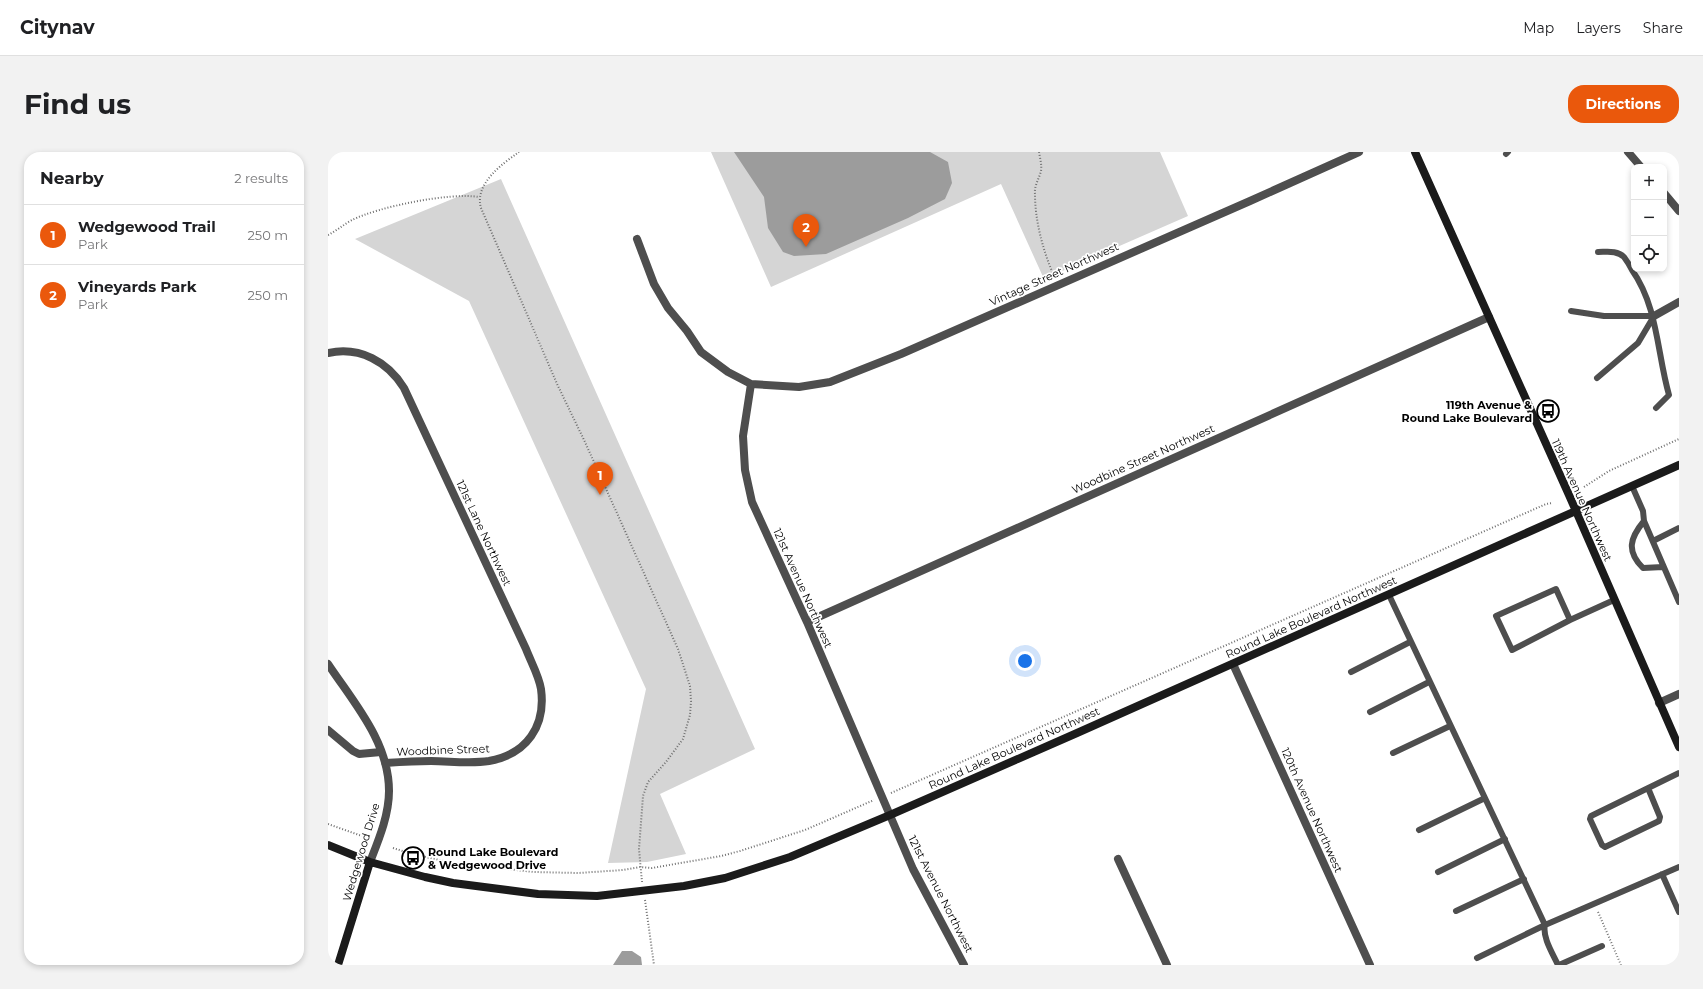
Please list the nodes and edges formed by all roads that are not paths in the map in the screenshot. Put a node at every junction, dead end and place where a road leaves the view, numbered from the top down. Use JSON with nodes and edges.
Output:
{"nodes":[{"id":1,"x":1359,"y":152,"type":"edge"},
{"id":2,"x":1415,"y":152,"type":"edge"},
{"id":3,"x":1628,"y":152,"type":"edge"},
{"id":4,"x":1639,"y":164,"type":"edge"},
{"id":5,"x":1667,"y":197,"type":"edge"},
{"id":6,"x":1679,"y":211,"type":"edge"},
{"id":7,"x":637,"y":238,"type":"dead end"},
{"id":8,"x":1598,"y":252,"type":"dead end"},
{"id":9,"x":1679,"y":302,"type":"edge"},
{"id":10,"x":1571,"y":312,"type":"dead end"},
{"id":11,"x":1654,"y":316,"type":"junction"},
{"id":12,"x":1489,"y":317,"type":"junction"},
{"id":13,"x":328,"y":353,"type":"edge"},
{"id":14,"x":1597,"y":378,"type":"dead end"},
{"id":15,"x":751,"y":384,"type":"junction"},
{"id":16,"x":1656,"y":408,"type":"dead end"},
{"id":17,"x":1679,"y":465,"type":"edge"},
{"id":18,"x":1632,"y":486,"type":"junction"},
{"id":19,"x":1576,"y":512,"type":"junction"},
{"id":20,"x":1644,"y":521,"type":"junction"},
{"id":21,"x":1679,"y":528,"type":"edge"},
{"id":22,"x":1653,"y":540,"type":"junction"},
{"id":23,"x":1663,"y":567,"type":"junction"},
{"id":24,"x":1389,"y":595,"type":"junction"},
{"id":25,"x":1614,"y":600,"type":"junction"},
{"id":26,"x":1679,"y":602,"type":"edge"},
{"id":27,"x":1570,"y":620,"type":"junction"},
{"id":28,"x":806,"y":622,"type":"junction"},
{"id":29,"x":1410,"y":642,"type":"junction"},
{"id":30,"x":328,"y":664,"type":"edge"},
{"id":31,"x":1234,"y":664,"type":"junction"},
{"id":32,"x":1352,"y":672,"type":"dead end"},
{"id":33,"x":1429,"y":682,"type":"junction"},
{"id":34,"x":1679,"y":694,"type":"edge"},
{"id":35,"x":1659,"y":703,"type":"junction"},
{"id":36,"x":1370,"y":712,"type":"dead end"},
{"id":37,"x":1450,"y":726,"type":"junction"},
{"id":38,"x":537,"y":728,"type":"joint"},
{"id":39,"x":328,"y":730,"type":"edge"},
{"id":40,"x":1679,"y":747,"type":"edge"},
{"id":41,"x":381,"y":752,"type":"junction"},
{"id":42,"x":1393,"y":753,"type":"dead end"},
{"id":43,"x":385,"y":763,"type":"junction"},
{"id":44,"x":1679,"y":773,"type":"edge"},
{"id":45,"x":1648,"y":788,"type":"junction"},
{"id":46,"x":1485,"y":798,"type":"junction"},
{"id":47,"x":890,"y":815,"type":"junction"},
{"id":48,"x":1419,"y":830,"type":"dead end"},
{"id":49,"x":1505,"y":839,"type":"junction"},
{"id":50,"x":328,"y":845,"type":"edge"},
{"id":51,"x":1118,"y":859,"type":"dead end"},
{"id":52,"x":370,"y":862,"type":"junction"},
{"id":53,"x":1679,"y":867,"type":"edge"},
{"id":54,"x":1438,"y":872,"type":"dead end"},
{"id":55,"x":1662,"y":874,"type":"junction"},
{"id":56,"x":1524,"y":879,"type":"junction"},
{"id":57,"x":1456,"y":912,"type":"dead end"},
{"id":58,"x":1679,"y":912,"type":"edge"},
{"id":59,"x":1545,"y":925,"type":"junction"},
{"id":60,"x":1602,"y":946,"type":"dead end"},
{"id":61,"x":1477,"y":958,"type":"dead end"},
{"id":62,"x":338,"y":965,"type":"edge"},
{"id":63,"x":964,"y":965,"type":"edge"},
{"id":64,"x":1167,"y":965,"type":"edge"},
{"id":65,"x":1370,"y":965,"type":"edge"},
{"id":66,"x":1559,"y":965,"type":"edge"}],
"edges":[{"from":1,"to":15,"type":"street","name":"Vintage Street Northwest"},
{"from":2,"to":12,"type":"main road","name":"119th Avenue Northwest"},
{"from":3,"to":4,"type":"street"},
{"from":5,"to":6,"type":"street"},
{"from":7,"to":15,"type":"street"},
{"from":8,"to":11,"type":"lane"},
{"from":9,"to":11,"type":"street"},
{"from":10,"to":11,"type":"lane"},
{"from":11,"to":14,"type":"lane"},
{"from":11,"to":16,"type":"lane"},
{"from":12,"to":19,"type":"main road","name":"119th Avenue Northwest"},
{"from":12,"to":28,"type":"street","name":"Woodbine Street Northwest"},
{"from":13,"to":38,"type":"street","name":"121st Lane Northwest"},
{"from":15,"to":28,"type":"street","name":"121st Avenue Northwest"},
{"from":17,"to":18,"type":"main road","name":"Round Lake Boulevard Northwest"},
{"from":18,"to":19,"type":"main road","name":"Round Lake Boulevard Northwest"},
{"from":18,"to":20,"type":"lane"},
{"from":19,"to":24,"type":"main road","name":"Round Lake Boulevard Northwest"},
{"from":19,"to":25,"type":"main road","name":"119th Avenue Northwest"},
{"from":20,"to":22,"type":"lane"},
{"from":20,"to":23,"type":"lane"},
{"from":21,"to":22,"type":"lane"},
{"from":22,"to":23,"type":"lane"},
{"from":23,"to":26,"type":"lane"},
{"from":24,"to":29,"type":"lane"},
{"from":24,"to":31,"type":"main road","name":"Round Lake Boulevard Northwest"},
{"from":25,"to":27,"type":"lane"},
{"from":25,"to":35,"type":"main road","name":"119th Avenue Northwest"},
{"from":27,"to":27,"type":"lane"},
{"from":28,"to":47,"type":"street","name":"121st Avenue Northwest"},
{"from":29,"to":32,"type":"lane"},
{"from":29,"to":33,"type":"lane"},
{"from":30,"to":41,"type":"street","name":"Wedgewood Drive"},
{"from":31,"to":47,"type":"main road","name":"Round Lake Boulevard Northwest"},
{"from":31,"to":65,"type":"street","name":"120th Avenue Northwest"},
{"from":33,"to":36,"type":"lane"},
{"from":33,"to":37,"type":"lane"},
{"from":34,"to":35,"type":"street"},
{"from":35,"to":40,"type":"main road","name":"119th Avenue Northwest"},
{"from":37,"to":42,"type":"lane"},
{"from":37,"to":46,"type":"lane"},
{"from":38,"to":43,"type":"street","name":"Woodbine Street"},
{"from":39,"to":41,"type":"street"},
{"from":41,"to":43,"type":"street","name":"Wedgewood Drive"},
{"from":43,"to":52,"type":"street","name":"Wedgewood Drive"},
{"from":44,"to":45,"type":"lane"},
{"from":45,"to":45,"type":"lane"},
{"from":46,"to":48,"type":"lane"},
{"from":46,"to":49,"type":"lane"},
{"from":47,"to":52,"type":"main road","name":"Round Lake Boulevard Northwest"},
{"from":47,"to":63,"type":"street","name":"121st Avenue Northwest"},
{"from":49,"to":54,"type":"lane"},
{"from":49,"to":56,"type":"lane"},
{"from":50,"to":52,"type":"main road","name":"Round Lake Boulevard Northwest"},
{"from":51,"to":64,"type":"street"},
{"from":52,"to":62,"type":"main road","name":"Wedgewood Drive"},
{"from":53,"to":55,"type":"lane"},
{"from":55,"to":58,"type":"lane"},
{"from":55,"to":59,"type":"lane"},
{"from":56,"to":57,"type":"lane"},
{"from":56,"to":59,"type":"lane"},
{"from":59,"to":61,"type":"lane"},
{"from":59,"to":66,"type":"lane"},
{"from":60,"to":66,"type":"lane"}]}
